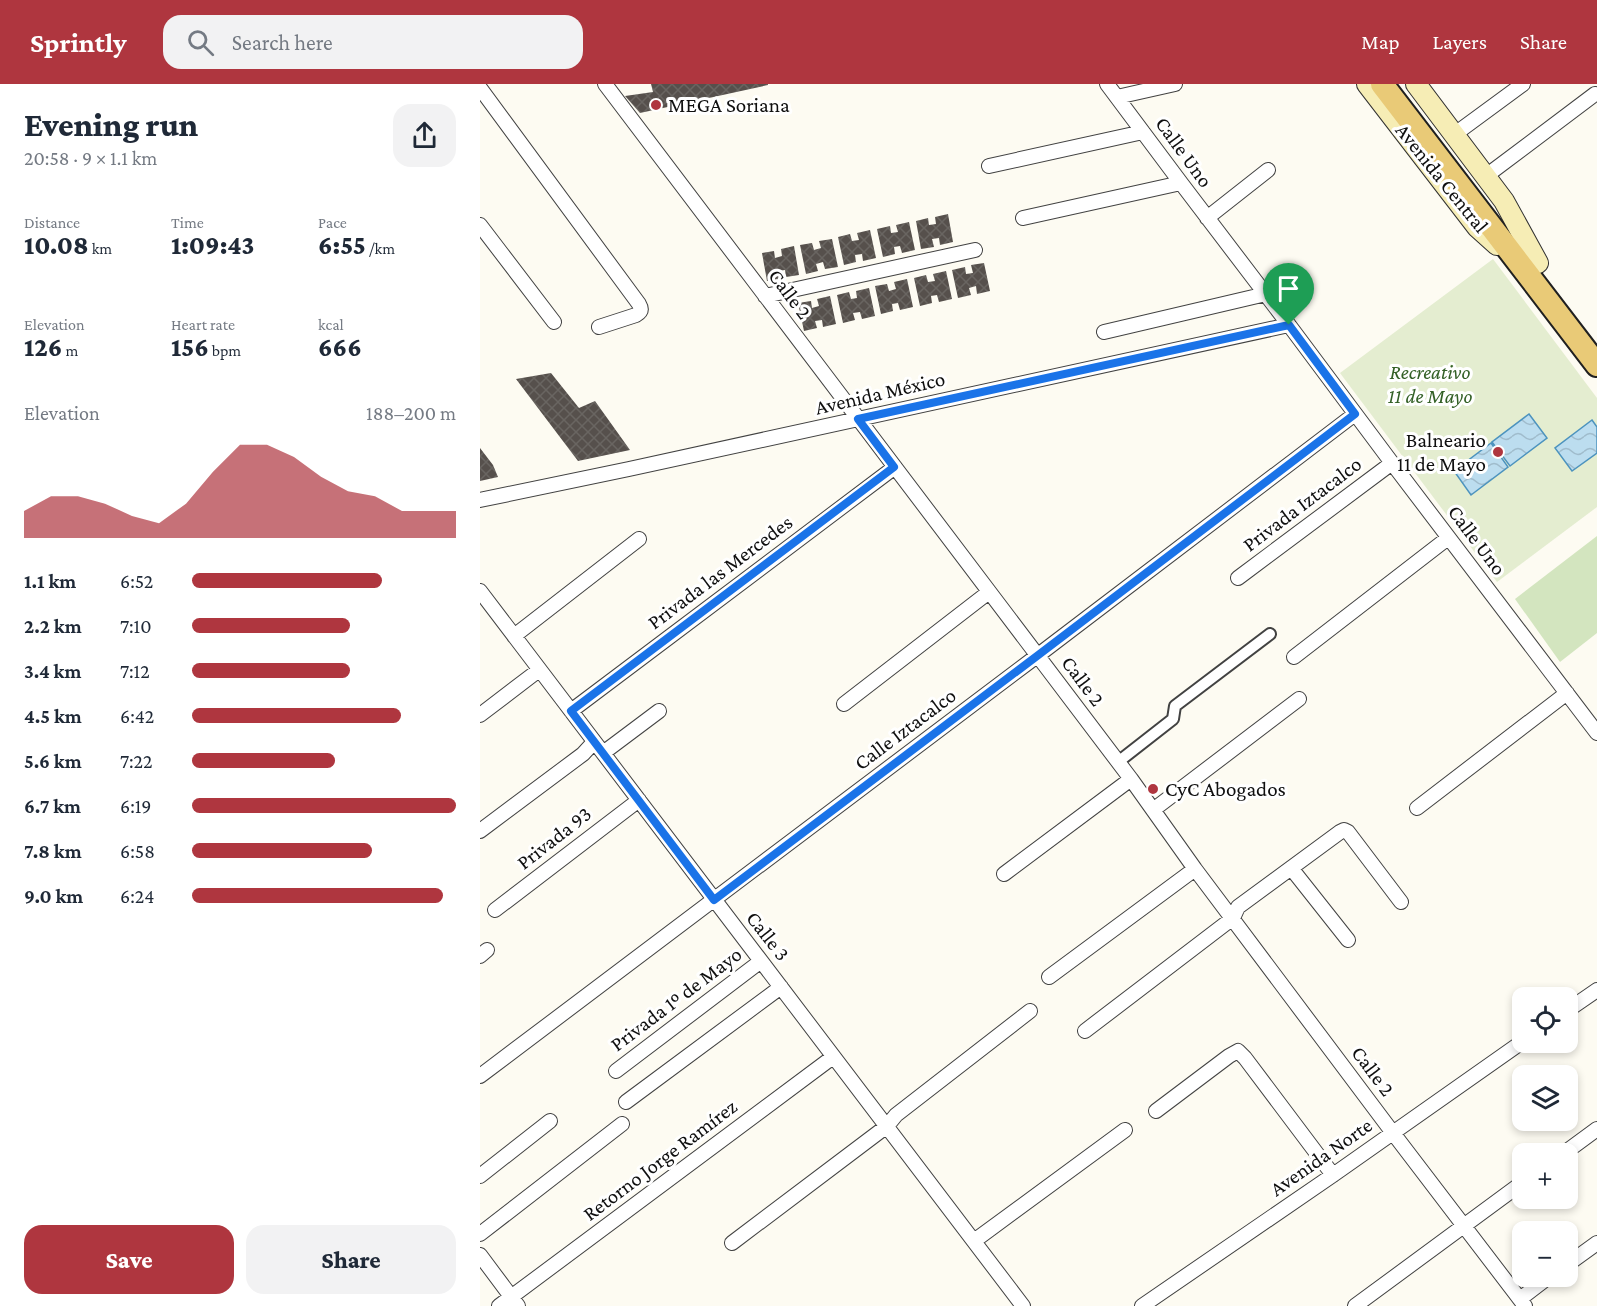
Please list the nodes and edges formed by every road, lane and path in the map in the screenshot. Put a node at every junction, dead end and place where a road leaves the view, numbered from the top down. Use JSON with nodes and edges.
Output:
{"nodes":[{"id":1,"x":604,"y":84,"type":"edge"},
{"id":2,"x":1107,"y":84,"type":"edge"},
{"id":3,"x":1175,"y":84,"type":"edge"},
{"id":4,"x":1367,"y":84,"type":"edge"},
{"id":5,"x":1382,"y":84,"type":"edge"},
{"id":6,"x":1400,"y":84,"type":"edge"},
{"id":7,"x":1416,"y":84,"type":"edge"},
{"id":8,"x":1523,"y":84,"type":"edge"},
{"id":9,"x":480,"y":88,"type":"edge"},
{"id":10,"x":1595,"y":94,"type":"dead end"},
{"id":11,"x":1117,"y":97,"type":"junction"},
{"id":12,"x":1143,"y":132,"type":"junction"},
{"id":13,"x":1455,"y":134,"type":"junction"},
{"id":14,"x":989,"y":166,"type":"dead end"},
{"id":15,"x":1268,"y":171,"type":"dead end"},
{"id":16,"x":1486,"y":176,"type":"junction"},
{"id":17,"x":1180,"y":183,"type":"junction"},
{"id":18,"x":1023,"y":218,"type":"dead end"},
{"id":19,"x":1207,"y":218,"type":"junction"},
{"id":20,"x":480,"y":225,"type":"edge"},
{"id":21,"x":975,"y":250,"type":"dead end"},
{"id":22,"x":1530,"y":265,"type":"junction"},
{"id":23,"x":1266,"y":294,"type":"junction"},
{"id":24,"x":765,"y":296,"type":"junction"},
{"id":25,"x":554,"y":322,"type":"dead end"},
{"id":26,"x":1289,"y":325,"type":"junction"},
{"id":27,"x":599,"y":327,"type":"dead end"},
{"id":28,"x":1104,"y":332,"type":"dead end"},
{"id":29,"x":1597,"y":340,"type":"edge"},
{"id":30,"x":1597,"y":364,"type":"edge"},
{"id":31,"x":1355,"y":414,"type":"junction"},
{"id":32,"x":858,"y":419,"type":"junction"},
{"id":33,"x":1392,"y":464,"type":"junction"},
{"id":34,"x":894,"y":467,"type":"junction"},
{"id":35,"x":480,"y":500,"type":"edge"},
{"id":36,"x":1448,"y":538,"type":"junction"},
{"id":37,"x":639,"y":539,"type":"dead end"},
{"id":38,"x":1238,"y":578,"type":"dead end"},
{"id":39,"x":480,"y":591,"type":"edge"},
{"id":40,"x":989,"y":592,"type":"junction"},
{"id":41,"x":1270,"y":634,"type":"dead end"},
{"id":42,"x":514,"y":636,"type":"junction"},
{"id":43,"x":1037,"y":656,"type":"junction"},
{"id":44,"x":1294,"y":657,"type":"dead end"},
{"id":45,"x":539,"y":669,"type":"junction"},
{"id":46,"x":1566,"y":693,"type":"junction"},
{"id":47,"x":1299,"y":699,"type":"dead end"},
{"id":48,"x":844,"y":704,"type":"dead end"},
{"id":49,"x":571,"y":711,"type":"junction"},
{"id":50,"x":659,"y":711,"type":"dead end"},
{"id":51,"x":480,"y":715,"type":"edge"},
{"id":52,"x":1597,"y":733,"type":"edge"},
{"id":53,"x":594,"y":742,"type":"junction"},
{"id":54,"x":603,"y":753,"type":"junction"},
{"id":55,"x":1118,"y":762,"type":"junction"},
{"id":56,"x":1131,"y":779,"type":"junction"},
{"id":57,"x":639,"y":800,"type":"junction"},
{"id":58,"x":1417,"y":808,"type":"dead end"},
{"id":59,"x":1153,"y":810,"type":"junction"},
{"id":60,"x":480,"y":831,"type":"edge"},
{"id":61,"x":1195,"y":868,"type":"junction"},
{"id":62,"x":1291,"y":868,"type":"junction"},
{"id":63,"x":1005,"y":874,"type":"dead end"},
{"id":64,"x":714,"y":900,"type":"junction"},
{"id":65,"x":1401,"y":902,"type":"dead end"},
{"id":66,"x":495,"y":910,"type":"dead end"},
{"id":67,"x":1233,"y":918,"type":"junction"},
{"id":68,"x":1348,"y":940,"type":"dead end"},
{"id":69,"x":761,"y":961,"type":"junction"},
{"id":70,"x":1049,"y":977,"type":"dead end"},
{"id":71,"x":781,"y":987,"type":"junction"},
{"id":72,"x":1597,"y":990,"type":"edge"},
{"id":73,"x":1578,"y":1003,"type":"edge"},
{"id":74,"x":1030,"y":1011,"type":"dead end"},
{"id":75,"x":1085,"y":1031,"type":"dead end"},
{"id":76,"x":1512,"y":1049,"type":"edge"},
{"id":77,"x":833,"y":1057,"type":"junction"},
{"id":78,"x":616,"y":1071,"type":"dead end"},
{"id":79,"x":480,"y":1076,"type":"edge"},
{"id":80,"x":626,"y":1102,"type":"dead end"},
{"id":81,"x":1156,"y":1111,"type":"dead end"},
{"id":82,"x":550,"y":1121,"type":"dead end"},
{"id":83,"x":622,"y":1124,"type":"dead end"},
{"id":84,"x":887,"y":1126,"type":"junction"},
{"id":85,"x":1597,"y":1129,"type":"edge"},
{"id":86,"x":1125,"y":1130,"type":"dead end"},
{"id":87,"x":1393,"y":1133,"type":"junction"},
{"id":88,"x":1578,"y":1143,"type":"edge"},
{"id":89,"x":1333,"y":1175,"type":"junction"},
{"id":90,"x":480,"y":1176,"type":"edge"},
{"id":91,"x":1512,"y":1190,"type":"edge"},
{"id":92,"x":1464,"y":1226,"type":"junction"},
{"id":93,"x":480,"y":1234,"type":"edge"},
{"id":94,"x":974,"y":1241,"type":"junction"},
{"id":95,"x":732,"y":1242,"type":"dead end"},
{"id":96,"x":1597,"y":1243,"type":"edge"},
{"id":97,"x":480,"y":1255,"type":"edge"},
{"id":98,"x":1578,"y":1257,"type":"edge"},
{"id":99,"x":1538,"y":1287,"type":"edge"},
{"id":100,"x":515,"y":1302,"type":"edge"},
{"id":101,"x":1522,"y":1302,"type":"edge"},
{"id":102,"x":499,"y":1306,"type":"edge"},
{"id":103,"x":1023,"y":1306,"type":"edge"},
{"id":104,"x":1142,"y":1306,"type":"edge"},
{"id":105,"x":1355,"y":1306,"type":"edge"}],
"edges":[{"from":1,"to":24,"type":"street","name":"Calle 2"},
{"from":2,"to":11,"type":"street","name":"Calle Uno"},
{"from":3,"to":11,"type":"street"},
{"from":4,"to":22,"type":"main road","name":"Avenida Central"},
{"from":5,"to":22,"type":"main road","name":"Avenida Central"},
{"from":6,"to":22,"type":"main road","name":"Avenida Central"},
{"from":7,"to":13,"type":"main road","name":"Avenida Central"},
{"from":8,"to":13,"type":"street"},
{"from":9,"to":27,"type":"street"},
{"from":10,"to":16,"type":"street"},
{"from":11,"to":12,"type":"street","name":"Calle Uno"},
{"from":12,"to":14,"type":"street"},
{"from":12,"to":17,"type":"street","name":"Calle Uno"},
{"from":13,"to":16,"type":"main road","name":"Avenida Central"},
{"from":15,"to":19,"type":"street"},
{"from":16,"to":22,"type":"main road","name":"Avenida Central"},
{"from":17,"to":18,"type":"street"},
{"from":17,"to":19,"type":"street","name":"Calle Uno"},
{"from":19,"to":23,"type":"street","name":"Calle Uno"},
{"from":20,"to":25,"type":"street"},
{"from":21,"to":24,"type":"street"},
{"from":22,"to":29,"type":"main road","name":"Avenida Central"},
{"from":22,"to":30,"type":"main road","name":"Avenida Central"},
{"from":23,"to":26,"type":"street","name":"Calle Uno"},
{"from":23,"to":28,"type":"street"},
{"from":24,"to":32,"type":"street","name":"Calle 2"},
{"from":26,"to":31,"type":"street","name":"Calle Uno"},
{"from":26,"to":32,"type":"street","name":"Avenida México"},
{"from":31,"to":33,"type":"street","name":"Calle Uno"},
{"from":31,"to":43,"type":"street","name":"Calle Iztacalco"},
{"from":32,"to":34,"type":"street","name":"Calle 2"},
{"from":32,"to":35,"type":"street","name":"Avenida México"},
{"from":33,"to":36,"type":"street","name":"Calle Uno"},
{"from":33,"to":38,"type":"street","name":"Privada Iztacalco"},
{"from":34,"to":40,"type":"street","name":"Calle 2"},
{"from":34,"to":49,"type":"street","name":"Privada las Mercedes"},
{"from":36,"to":44,"type":"street"},
{"from":36,"to":46,"type":"street","name":"Calle Uno"},
{"from":37,"to":42,"type":"street"},
{"from":39,"to":42,"type":"street","name":"Calle 3"},
{"from":40,"to":43,"type":"street","name":"Calle 2"},
{"from":40,"to":48,"type":"street"},
{"from":41,"to":55,"type":"street"},
{"from":42,"to":45,"type":"street","name":"Calle 3"},
{"from":43,"to":55,"type":"street","name":"Calle 2"},
{"from":43,"to":64,"type":"street","name":"Calle Iztacalco"},
{"from":45,"to":49,"type":"street","name":"Calle 3"},
{"from":45,"to":51,"type":"street"},
{"from":46,"to":52,"type":"street","name":"Calle Uno"},
{"from":46,"to":58,"type":"street"},
{"from":47,"to":59,"type":"street"},
{"from":49,"to":53,"type":"street","name":"Calle 3"},
{"from":50,"to":54,"type":"street"},
{"from":53,"to":54,"type":"street","name":"Calle 3"},
{"from":53,"to":60,"type":"street"},
{"from":54,"to":57,"type":"street","name":"Calle 3"},
{"from":55,"to":56,"type":"street","name":"Calle 2"},
{"from":56,"to":59,"type":"street","name":"Calle 2"},
{"from":56,"to":63,"type":"street"},
{"from":57,"to":64,"type":"street","name":"Calle 3"},
{"from":57,"to":66,"type":"street","name":"Privada 93"},
{"from":59,"to":61,"type":"street","name":"Calle 2"},
{"from":61,"to":67,"type":"street","name":"Calle 2"},
{"from":61,"to":70,"type":"street"},
{"from":62,"to":65,"type":"street"},
{"from":62,"to":67,"type":"street"},
{"from":62,"to":68,"type":"street"},
{"from":64,"to":69,"type":"street","name":"Calle 3"},
{"from":64,"to":79,"type":"street","name":"Calle Iztacalco"},
{"from":67,"to":75,"type":"street"},
{"from":67,"to":87,"type":"street","name":"Calle 2"},
{"from":69,"to":71,"type":"street","name":"Calle 3"},
{"from":69,"to":78,"type":"street","name":"Privada 1º de Mayo"},
{"from":71,"to":77,"type":"street","name":"Calle 3"},
{"from":71,"to":80,"type":"street"},
{"from":72,"to":73,"type":"street"},
{"from":74,"to":84,"type":"street"},
{"from":76,"to":87,"type":"street","name":"Avenida Norte"},
{"from":77,"to":84,"type":"street","name":"Calle 3"},
{"from":77,"to":100,"type":"street","name":"Retorno Jorge Ramírez"},
{"from":81,"to":89,"type":"street"},
{"from":82,"to":90,"type":"street"},
{"from":83,"to":93,"type":"street"},
{"from":84,"to":94,"type":"street","name":"Calle 3"},
{"from":84,"to":95,"type":"street"},
{"from":85,"to":88,"type":"street"},
{"from":86,"to":94,"type":"street"},
{"from":87,"to":89,"type":"street","name":"Avenida Norte"},
{"from":87,"to":92,"type":"street","name":"Calle 2"},
{"from":89,"to":104,"type":"street","name":"Avenida Norte"},
{"from":91,"to":92,"type":"street"},
{"from":92,"to":101,"type":"street","name":"Calle 2"},
{"from":92,"to":105,"type":"street"},
{"from":94,"to":103,"type":"street","name":"Calle 3"},
{"from":96,"to":98,"type":"street"},
{"from":97,"to":100,"type":"street"},
{"from":99,"to":101,"type":"street"},
{"from":100,"to":102,"type":"street","name":"Retorno Jorge Ramírez"}]}
